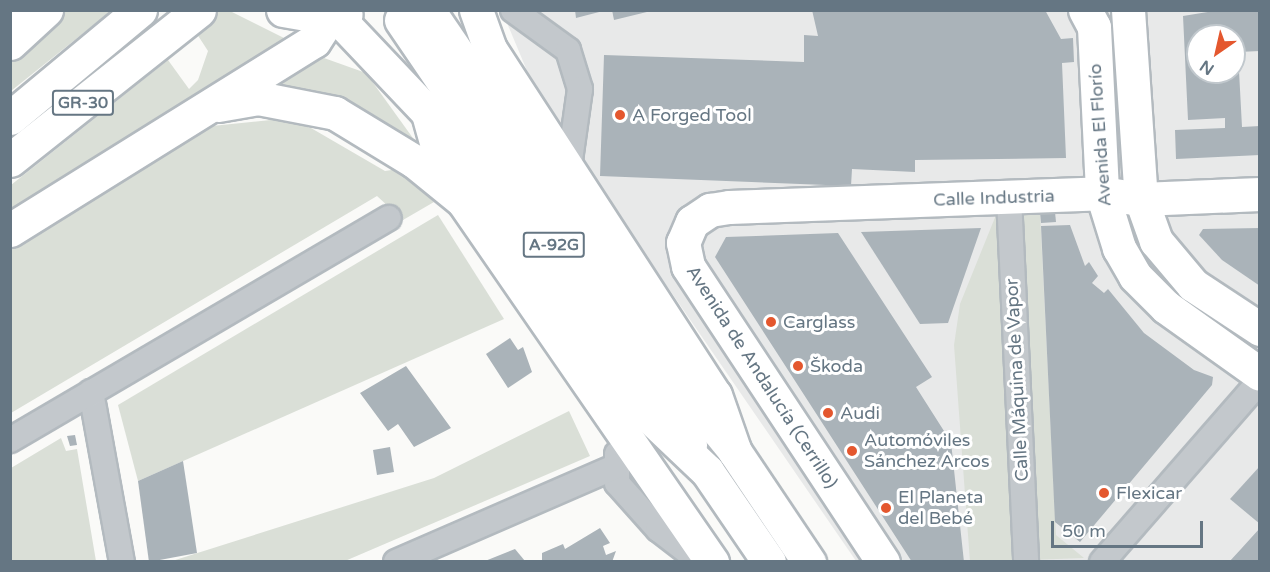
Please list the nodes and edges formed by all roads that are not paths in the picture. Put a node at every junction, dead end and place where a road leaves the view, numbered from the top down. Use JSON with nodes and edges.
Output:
{"nodes":[{"id":1,"x":20,"y":10,"type":"edge"},
{"id":2,"x":46,"y":10,"type":"edge"},
{"id":3,"x":199,"y":10,"type":"edge"},
{"id":4,"x":283,"y":10,"type":"edge"},
{"id":5,"x":476,"y":10,"type":"edge"},
{"id":6,"x":513,"y":10,"type":"edge"},
{"id":7,"x":1128,"y":10,"type":"edge"},
{"id":8,"x":1089,"y":12,"type":"edge"},
{"id":9,"x":136,"y":14,"type":"edge"},
{"id":10,"x":341,"y":15,"type":"edge"},
{"id":11,"x":414,"y":15,"type":"edge"},
{"id":12,"x":10,"y":17,"type":"edge"},
{"id":13,"x":10,"y":43,"type":"edge"},
{"id":14,"x":205,"y":108,"type":"junction"},
{"id":15,"x":428,"y":113,"type":"junction"},
{"id":16,"x":10,"y":118,"type":"edge"},
{"id":17,"x":10,"y":160,"type":"edge"},
{"id":18,"x":569,"y":167,"type":"junction"},
{"id":19,"x":1102,"y":194,"type":"junction"},
{"id":20,"x":1260,"y":194,"type":"edge"},
{"id":21,"x":1009,"y":198,"type":"junction"},
{"id":22,"x":1141,"y":198,"type":"junction"},
{"id":23,"x":463,"y":201,"type":"junction"},
{"id":24,"x":729,"y":207,"type":"joint"},
{"id":25,"x":389,"y":218,"type":"dead end"},
{"id":26,"x":10,"y":230,"type":"edge"},
{"id":27,"x":1260,"y":329,"type":"edge"},
{"id":28,"x":1260,"y":374,"type":"edge"},
{"id":29,"x":1260,"y":381,"type":"edge"},
{"id":30,"x":91,"y":392,"type":"junction"},
{"id":31,"x":621,"y":431,"type":"junction"},
{"id":32,"x":10,"y":440,"type":"edge"},
{"id":33,"x":735,"y":452,"type":"junction"},
{"id":34,"x":707,"y":471,"type":"junction"},
{"id":35,"x":616,"y":475,"type":"junction"},
{"id":36,"x":122,"y":561,"type":"edge"},
{"id":37,"x":396,"y":561,"type":"edge"},
{"id":38,"x":436,"y":561,"type":"edge"},
{"id":39,"x":701,"y":561,"type":"edge"},
{"id":40,"x":712,"y":561,"type":"edge"},
{"id":41,"x":769,"y":561,"type":"edge"},
{"id":42,"x":809,"y":561,"type":"edge"},
{"id":43,"x":883,"y":561,"type":"edge"},
{"id":44,"x":1026,"y":561,"type":"edge"},
{"id":45,"x":1102,"y":561,"type":"edge"}],
"edges":[{"from":1,"to":12,"type":"main road"},
{"from":2,"to":13,"type":"main road"},
{"from":3,"to":17,"type":"main road","number":"GR-30"},
{"from":4,"to":10,"type":"main road"},
{"from":5,"to":18,"type":"main road"},
{"from":6,"to":18,"type":"street"},
{"from":7,"to":22,"type":"main road","name":"Avenida El Florío"},
{"from":8,"to":19,"type":"main road","name":"Avenida El Florío"},
{"from":9,"to":16,"type":"main road","number":"GR-30"},
{"from":10,"to":14,"type":"main road"},
{"from":10,"to":15,"type":"main road"},
{"from":11,"to":33,"type":"main road","number":"A-92G"},
{"from":11,"to":34,"type":"main road","number":"A-92G"},
{"from":14,"to":23,"type":"main road"},
{"from":14,"to":26,"type":"main road"},
{"from":15,"to":23,"type":"main road"},
{"from":15,"to":34,"type":"main road"},
{"from":18,"to":33,"type":"main road"},
{"from":19,"to":21,"type":"main road","name":"Calle Industria"},
{"from":19,"to":22,"type":"main road","name":"Calle Industria"},
{"from":19,"to":28,"type":"main road","name":"Avenida El Florío"},
{"from":20,"to":22,"type":"main road","name":"Calle Industria"},
{"from":21,"to":24,"type":"main road","name":"Calle Industria"},
{"from":21,"to":44,"type":"street","name":"Calle Máquina de Vapor"},
{"from":22,"to":27,"type":"main road","name":"Avenida El Florío"},
{"from":23,"to":31,"type":"main road"},
{"from":24,"to":43,"type":"main road","name":"Avenida de Andalucía (Cerrillo)"},
{"from":25,"to":30,"type":"street"},
{"from":29,"to":45,"type":"street"},
{"from":30,"to":32,"type":"street"},
{"from":30,"to":36,"type":"street"},
{"from":31,"to":35,"type":"street"},
{"from":31,"to":40,"type":"main road"},
{"from":33,"to":42,"type":"main road","number":"A-92G"},
{"from":34,"to":41,"type":"main road","number":"A-92G"},
{"from":35,"to":37,"type":"street"},
{"from":35,"to":38,"type":"street"},
{"from":35,"to":39,"type":"street"}]}
